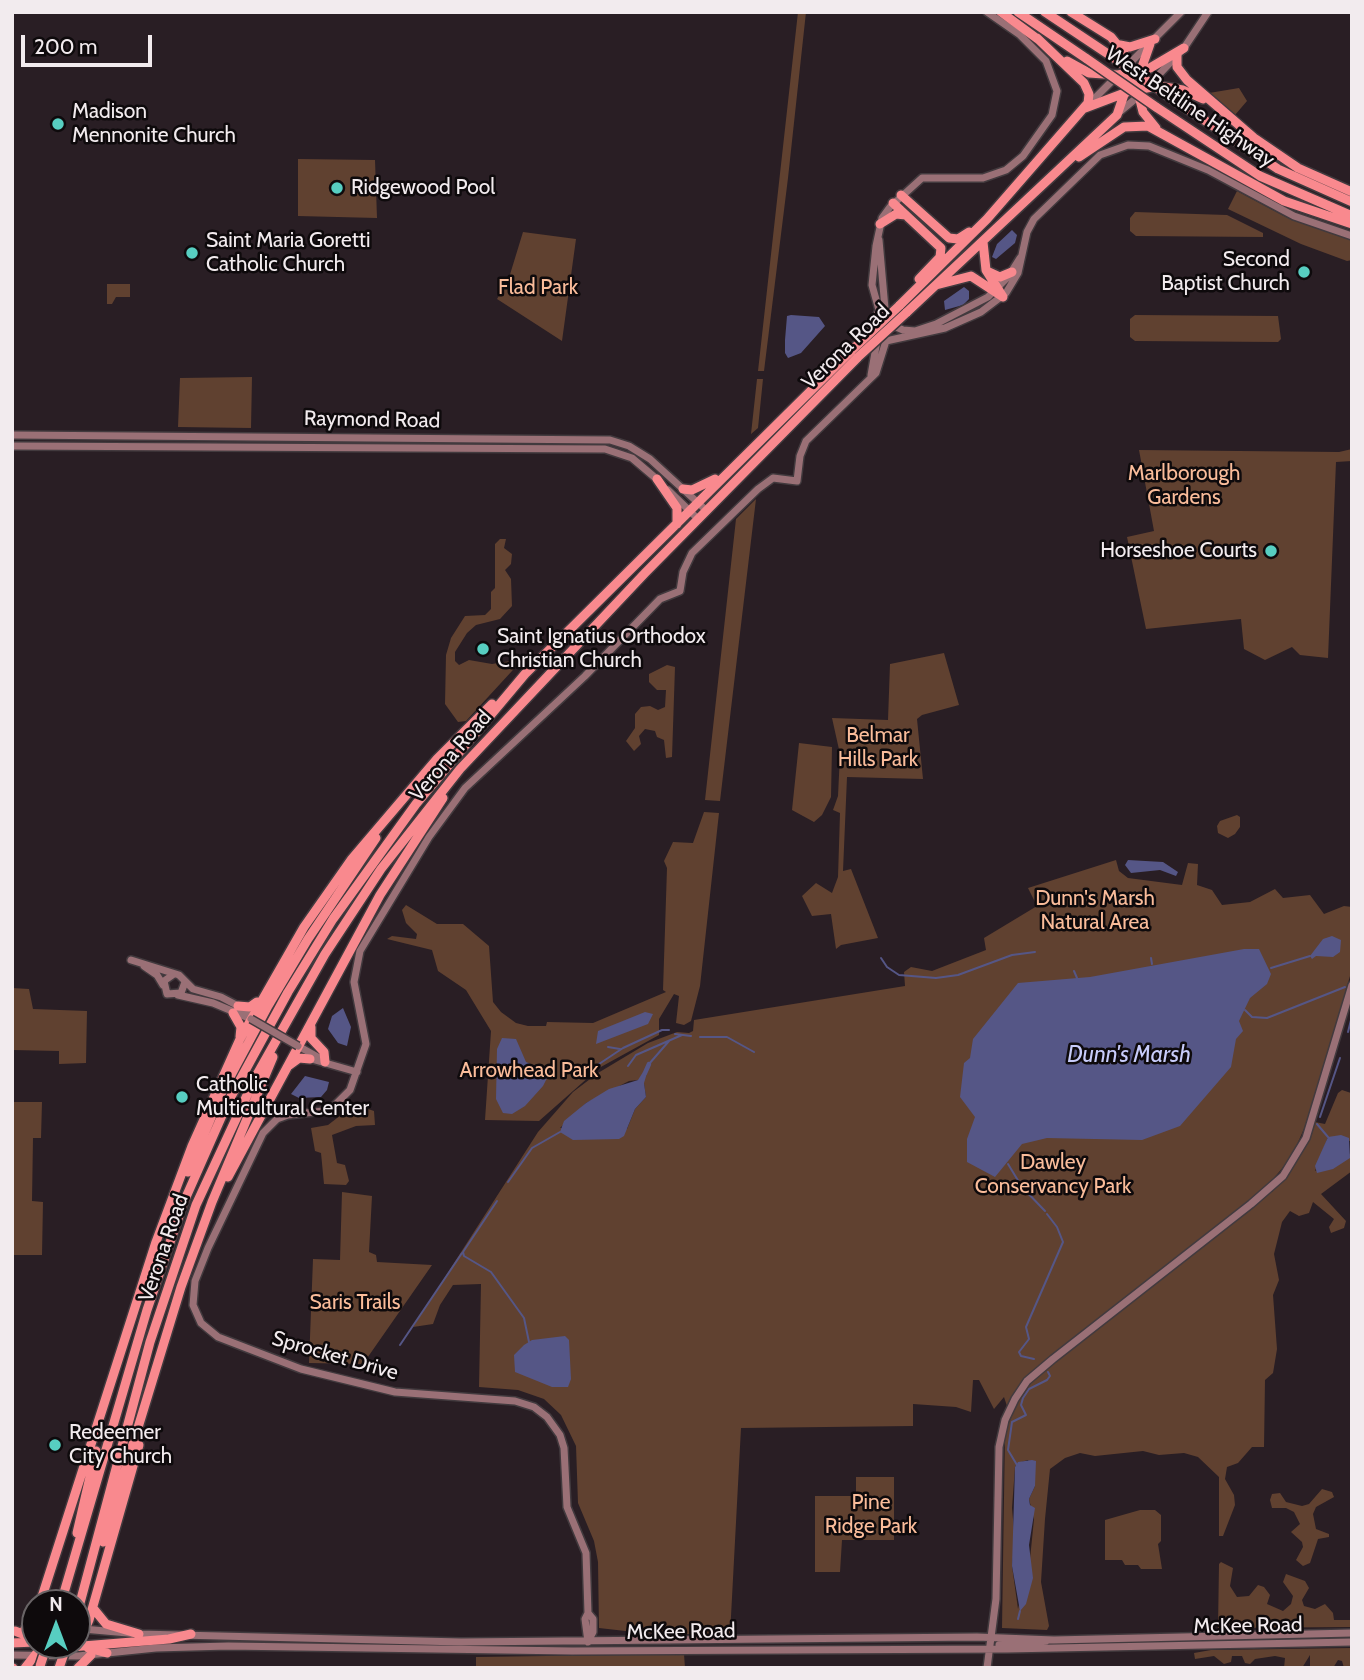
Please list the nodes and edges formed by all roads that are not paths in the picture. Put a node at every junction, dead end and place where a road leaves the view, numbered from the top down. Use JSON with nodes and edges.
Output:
{"nodes":[{"id":1,"x":987,"y":12,"type":"edge"},
{"id":2,"x":1001,"y":12,"type":"edge"},
{"id":3,"x":1017,"y":12,"type":"edge"},
{"id":4,"x":1045,"y":12,"type":"edge"},
{"id":5,"x":1071,"y":12,"type":"edge"},
{"id":6,"x":1181,"y":12,"type":"edge"},
{"id":7,"x":1208,"y":12,"type":"edge"},
{"id":8,"x":1037,"y":38,"type":"junction"},
{"id":9,"x":1153,"y":42,"type":"junction"},
{"id":10,"x":1120,"y":45,"type":"junction"},
{"id":11,"x":1184,"y":48,"type":"junction"},
{"id":12,"x":1177,"y":56,"type":"junction"},
{"id":13,"x":1132,"y":70,"type":"junction"},
{"id":14,"x":1118,"y":75,"type":"junction"},
{"id":15,"x":1147,"y":87,"type":"junction"},
{"id":16,"x":1133,"y":95,"type":"junction"},
{"id":17,"x":1213,"y":104,"type":"junction"},
{"id":18,"x":1085,"y":108,"type":"junction"},
{"id":19,"x":1157,"y":129,"type":"junction"},
{"id":20,"x":1055,"y":175,"type":"junction"},
{"id":21,"x":1352,"y":192,"type":"edge"},
{"id":22,"x":901,"y":195,"type":"junction"},
{"id":23,"x":1352,"y":202,"type":"edge"},
{"id":24,"x":893,"y":203,"type":"junction"},
{"id":25,"x":1352,"y":216,"type":"edge"},
{"id":26,"x":911,"y":218,"type":"junction"},
{"id":27,"x":987,"y":219,"type":"junction"},
{"id":28,"x":880,"y":224,"type":"junction"},
{"id":29,"x":1352,"y":224,"type":"edge"},
{"id":30,"x":1352,"y":236,"type":"edge"},
{"id":31,"x":879,"y":240,"type":"junction"},
{"id":32,"x":983,"y":242,"type":"junction"},
{"id":33,"x":1021,"y":257,"type":"junction"},
{"id":34,"x":1014,"y":269,"type":"junction"},
{"id":35,"x":986,"y":270,"type":"junction"},
{"id":36,"x":982,"y":284,"type":"junction"},
{"id":37,"x":936,"y":285,"type":"junction"},
{"id":38,"x":998,"y":293,"type":"junction"},
{"id":39,"x":908,"y":298,"type":"junction"},
{"id":40,"x":984,"y":301,"type":"junction"},
{"id":41,"x":902,"y":309,"type":"junction"},
{"id":42,"x":876,"y":322,"type":"junction"},
{"id":43,"x":889,"y":323,"type":"junction"},
{"id":44,"x":877,"y":341,"type":"junction"},
{"id":45,"x":887,"y":341,"type":"junction"},
{"id":46,"x":855,"y":354,"type":"junction"},
{"id":47,"x":870,"y":380,"type":"junction"},
{"id":48,"x":12,"y":435,"type":"edge"},
{"id":49,"x":12,"y":446,"type":"edge"},
{"id":50,"x":723,"y":475,"type":"junction"},
{"id":51,"x":657,"y":480,"type":"junction"},
{"id":52,"x":683,"y":489,"type":"junction"},
{"id":53,"x":698,"y":502,"type":"junction"},
{"id":54,"x":707,"y":511,"type":"junction"},
{"id":55,"x":687,"y":513,"type":"junction"},
{"id":56,"x":698,"y":519,"type":"junction"},
{"id":57,"x":677,"y":524,"type":"junction"},
{"id":58,"x":524,"y":674,"type":"junction"},
{"id":59,"x":484,"y":744,"type":"junction"},
{"id":60,"x":401,"y":802,"type":"junction"},
{"id":61,"x":175,"y":974,"type":"junction"},
{"id":62,"x":185,"y":982,"type":"junction"},
{"id":63,"x":308,"y":983,"type":"junction"},
{"id":64,"x":163,"y":985,"type":"junction"},
{"id":65,"x":1352,"y":985,"type":"edge"},
{"id":66,"x":178,"y":995,"type":"junction"},
{"id":67,"x":263,"y":995,"type":"junction"},
{"id":68,"x":236,"y":1009,"type":"junction"},
{"id":69,"x":251,"y":1019,"type":"junction"},
{"id":70,"x":312,"y":1022,"type":"junction"},
{"id":71,"x":240,"y":1039,"type":"junction"},
{"id":72,"x":298,"y":1046,"type":"junction"},
{"id":73,"x":310,"y":1059,"type":"junction"},
{"id":74,"x":325,"y":1062,"type":"junction"},
{"id":75,"x":287,"y":1068,"type":"junction"},
{"id":76,"x":357,"y":1072,"type":"junction"},
{"id":77,"x":198,"y":1239,"type":"junction"},
{"id":78,"x":156,"y":1242,"type":"junction"},
{"id":79,"x":157,"y":1365,"type":"junction"},
{"id":80,"x":110,"y":1386,"type":"junction"},
{"id":81,"x":57,"y":1556,"type":"junction"},
{"id":82,"x":89,"y":1577,"type":"junction"},
{"id":83,"x":45,"y":1589,"type":"edge"},
{"id":84,"x":50,"y":1589,"type":"edge"},
{"id":85,"x":64,"y":1589,"type":"edge"},
{"id":86,"x":65,"y":1589,"type":"edge"},
{"id":87,"x":85,"y":1589,"type":"edge"},
{"id":88,"x":93,"y":1608,"type":"junction"},
{"id":89,"x":91,"y":1611,"type":"edge"},
{"id":90,"x":91,"y":1631,"type":"edge"},
{"id":91,"x":1352,"y":1633,"type":"edge"},
{"id":92,"x":139,"y":1634,"type":"junction"},
{"id":93,"x":191,"y":1634,"type":"junction"},
{"id":94,"x":248,"y":1634,"type":"junction"},
{"id":95,"x":273,"y":1635,"type":"junction"},
{"id":96,"x":992,"y":1637,"type":"junction"},
{"id":97,"x":1054,"y":1640,"type":"junction"},
{"id":98,"x":1352,"y":1642,"type":"edge"},
{"id":99,"x":91,"y":1644,"type":"edge"},
{"id":100,"x":228,"y":1646,"type":"junction"},
{"id":101,"x":253,"y":1646,"type":"junction"},
{"id":102,"x":588,"y":1646,"type":"junction"},
{"id":103,"x":91,"y":1648,"type":"edge"},
{"id":104,"x":990,"y":1649,"type":"junction"},
{"id":105,"x":107,"y":1653,"type":"junction"},
{"id":106,"x":91,"y":1655,"type":"edge"},
{"id":107,"x":987,"y":1668,"type":"edge"}],
"edges":[{"from":1,"to":22,"type":"street"},
{"from":2,"to":8,"type":"highway"},
{"from":3,"to":25,"type":"highway","name":"West Beltline Highway","bridge":true},
{"from":4,"to":23,"type":"highway","name":"West Beltline Highway","bridge":true},
{"from":5,"to":10,"type":"highway"},
{"from":6,"to":9,"type":"street"},
{"from":7,"to":11,"type":"street"},
{"from":8,"to":14,"type":"highway"},
{"from":8,"to":18,"type":"highway"},
{"from":9,"to":10,"type":"highway"},
{"from":9,"to":13,"type":"highway"},
{"from":10,"to":13,"type":"highway"},
{"from":11,"to":12,"type":"street"},
{"from":11,"to":13,"type":"highway"},
{"from":12,"to":15,"type":"street"},
{"from":12,"to":17,"type":"highway"},
{"from":13,"to":14,"type":"highway"},
{"from":13,"to":16,"type":"highway"},
{"from":14,"to":18,"type":"street","name":"Verona Road"},
{"from":15,"to":16,"type":"highway"},
{"from":15,"to":17,"type":"highway"},
{"from":16,"to":18,"type":"highway"},
{"from":16,"to":19,"type":"highway"},
{"from":16,"to":20,"type":"highway","name":"Verona Road"},
{"from":17,"to":21,"type":"highway"},
{"from":18,"to":27,"type":"highway","name":"Verona Road"},
{"from":19,"to":20,"type":"highway"},
{"from":19,"to":29,"type":"highway"},
{"from":20,"to":32,"type":"highway","name":"Verona Road"},
{"from":22,"to":24,"type":"street"},
{"from":22,"to":27,"type":"highway"},
{"from":24,"to":26,"type":"highway"},
{"from":24,"to":28,"type":"street"},
{"from":26,"to":28,"type":"highway"},
{"from":26,"to":39,"type":"highway"},
{"from":27,"to":39,"type":"highway","name":"Verona Road"},
{"from":28,"to":31,"type":"street"},
{"from":30,"to":33,"type":"street"},
{"from":31,"to":42,"type":"street"},
{"from":31,"to":43,"type":"street"},
{"from":32,"to":35,"type":"highway"},
{"from":32,"to":37,"type":"highway","name":"Verona Road"},
{"from":33,"to":34,"type":"street"},
{"from":33,"to":38,"type":"street"},
{"from":34,"to":35,"type":"highway"},
{"from":34,"to":38,"type":"street"},
{"from":35,"to":38,"type":"highway"},
{"from":36,"to":37,"type":"highway"},
{"from":36,"to":38,"type":"highway"},
{"from":36,"to":40,"type":"highway"},
{"from":37,"to":41,"type":"highway","name":"Verona Road"},
{"from":38,"to":40,"type":"street"},
{"from":38,"to":45,"type":"street"},
{"from":39,"to":41,"type":"highway","name":"Verona Road"},
{"from":40,"to":43,"type":"street"},
{"from":41,"to":46,"type":"highway","name":"Verona Road","bridge":true},
{"from":42,"to":43,"type":"street"},
{"from":42,"to":44,"type":"street"},
{"from":43,"to":45,"type":"street"},
{"from":44,"to":45,"type":"street"},
{"from":44,"to":47,"type":"street"},
{"from":45,"to":47,"type":"street"},
{"from":46,"to":50,"type":"highway","name":"Verona Road"},
{"from":46,"to":54,"type":"highway","name":"Verona Road"},
{"from":47,"to":76,"type":"street"},
{"from":48,"to":52,"type":"street","name":"Raymond Road"},
{"from":49,"to":51,"type":"street","name":"Raymond Road"},
{"from":50,"to":52,"type":"highway"},
{"from":50,"to":53,"type":"highway","name":"Verona Road"},
{"from":51,"to":55,"type":"street","name":"Raymond Road"},
{"from":51,"to":57,"type":"highway"},
{"from":52,"to":53,"type":"street","name":"Raymond Road"},
{"from":53,"to":54,"type":"street","name":"Raymond Road"},
{"from":53,"to":55,"type":"highway","name":"Verona Road"},
{"from":54,"to":56,"type":"highway","name":"Verona Road"},
{"from":55,"to":56,"type":"street","name":"Raymond Road"},
{"from":55,"to":57,"type":"highway","name":"Verona Road"},
{"from":56,"to":59,"type":"highway","name":"Verona Road"},
{"from":57,"to":58,"type":"highway","name":"Verona Road"},
{"from":58,"to":60,"type":"highway"},
{"from":58,"to":86,"type":"highway","name":"Verona Road"},
{"from":59,"to":63,"type":"highway","name":"Verona Road"},
{"from":59,"to":70,"type":"highway"},
{"from":60,"to":67,"type":"highway"},
{"from":60,"to":78,"type":"highway"},
{"from":61,"to":62,"type":"street"},
{"from":61,"to":64,"type":"street"},
{"from":61,"to":64,"type":"street"},
{"from":62,"to":66,"type":"street"},
{"from":62,"to":68,"type":"street"},
{"from":63,"to":77,"type":"highway"},
{"from":63,"to":82,"type":"highway","name":"Verona Road"},
{"from":64,"to":66,"type":"street"},
{"from":65,"to":96,"type":"street"},
{"from":66,"to":68,"type":"street"},
{"from":67,"to":68,"type":"highway"},
{"from":67,"to":69,"type":"highway"},
{"from":68,"to":69,"type":"street"},
{"from":68,"to":71,"type":"highway"},
{"from":69,"to":71,"type":"highway"},
{"from":69,"to":72,"type":"street","bridge":true},
{"from":70,"to":72,"type":"highway"},
{"from":70,"to":74,"type":"highway"},
{"from":71,"to":78,"type":"highway"},
{"from":72,"to":73,"type":"street"},
{"from":72,"to":74,"type":"street"},
{"from":72,"to":75,"type":"highway"},
{"from":73,"to":74,"type":"street"},
{"from":73,"to":75,"type":"highway"},
{"from":74,"to":76,"type":"street"},
{"from":75,"to":77,"type":"highway"},
{"from":76,"to":102,"type":"street","name":"Sprocket Drive"},
{"from":77,"to":79,"type":"highway"},
{"from":78,"to":80,"type":"highway"},
{"from":79,"to":82,"type":"highway"},
{"from":79,"to":88,"type":"highway"},
{"from":80,"to":81,"type":"highway"},
{"from":80,"to":85,"type":"highway"},
{"from":81,"to":83,"type":"highway"},
{"from":81,"to":84,"type":"highway"},
{"from":82,"to":87,"type":"highway","name":"Verona Road"},
{"from":88,"to":89,"type":"highway"},
{"from":88,"to":92,"type":"highway"},
{"from":90,"to":92,"type":"street","name":"McKee Road"},
{"from":91,"to":97,"type":"street","name":"McKee Road"},
{"from":92,"to":93,"type":"street","name":"McKee Road"},
{"from":93,"to":94,"type":"street","name":"McKee Road"},
{"from":93,"to":99,"type":"highway"},
{"from":94,"to":95,"type":"street","name":"McKee Road"},
{"from":94,"to":100,"type":"street"},
{"from":95,"to":101,"type":"street"},
{"from":95,"to":102,"type":"street","name":"McKee Road"},
{"from":96,"to":97,"type":"street","name":"McKee Road"},
{"from":96,"to":102,"type":"street","name":"McKee Road"},
{"from":96,"to":104,"type":"street"},
{"from":97,"to":104,"type":"street"},
{"from":98,"to":104,"type":"street","name":"McKee Road"},
{"from":100,"to":101,"type":"street","name":"McKee Road"},
{"from":100,"to":105,"type":"street","name":"McKee Road"},
{"from":101,"to":102,"type":"street","name":"McKee Road"},
{"from":102,"to":104,"type":"street","name":"McKee Road"},
{"from":103,"to":105,"type":"highway"},
{"from":104,"to":107,"type":"street"},
{"from":105,"to":106,"type":"street","name":"McKee Road"}]}
